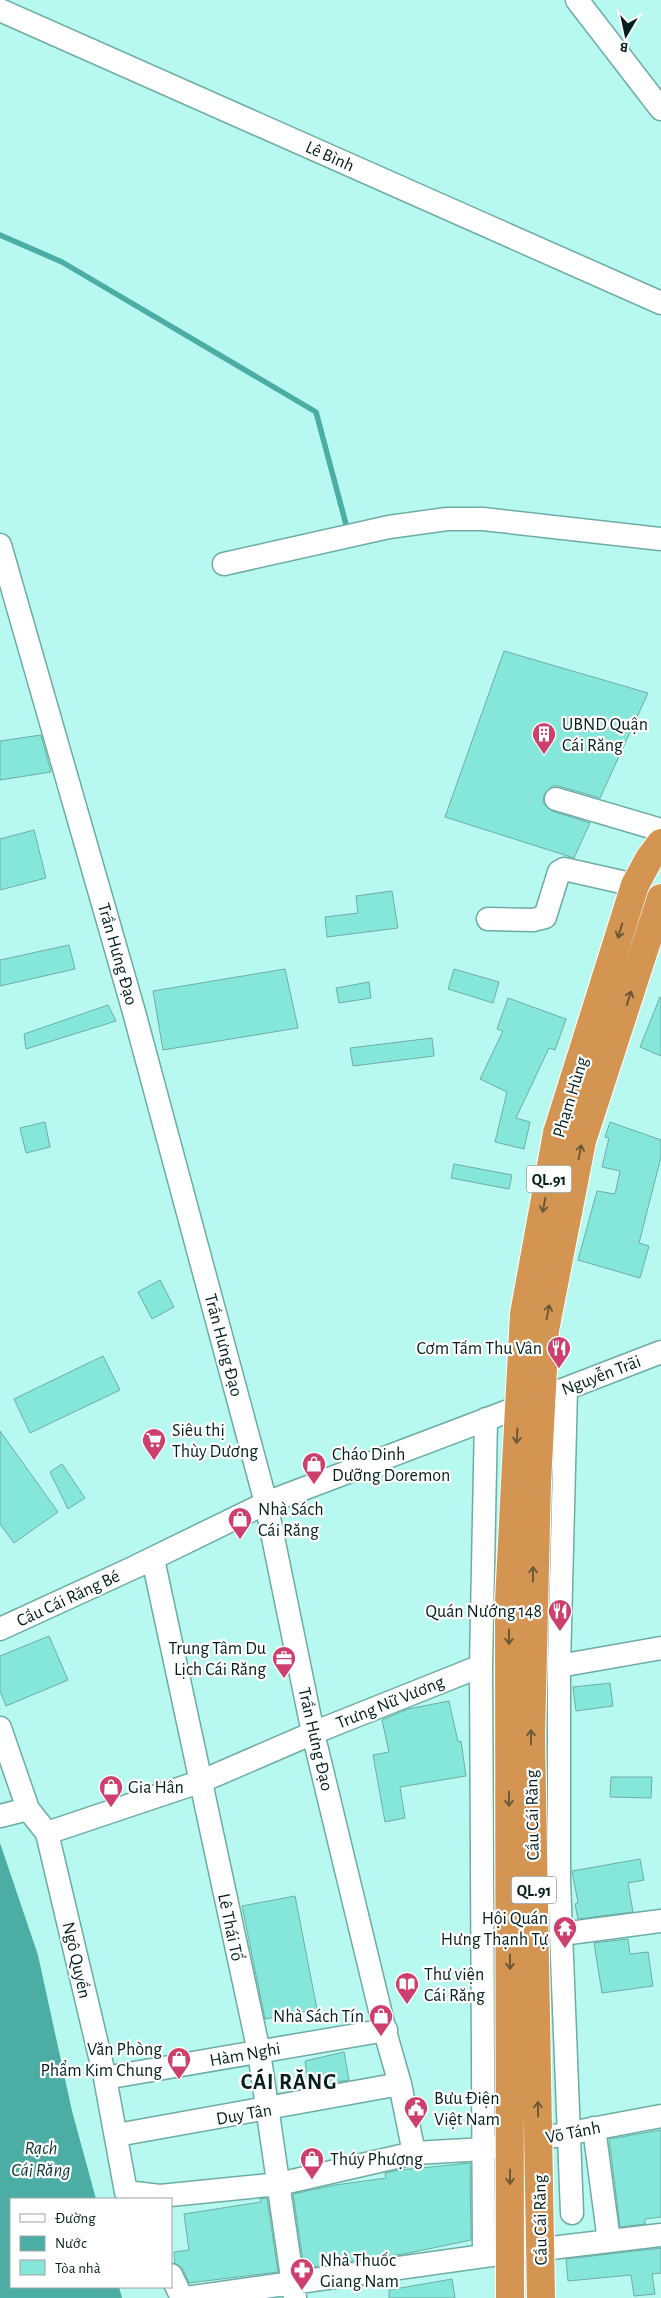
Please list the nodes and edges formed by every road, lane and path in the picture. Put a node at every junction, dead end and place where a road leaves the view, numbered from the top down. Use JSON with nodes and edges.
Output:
{"nodes":[{"id":1,"x":577,"y":0,"type":"edge"},
{"id":2,"x":0,"y":10,"type":"edge"},
{"id":3,"x":661,"y":109,"type":"edge"},
{"id":4,"x":661,"y":302,"type":"edge"},
{"id":5,"x":661,"y":539,"type":"edge"},
{"id":6,"x":0,"y":544,"type":"edge"},
{"id":7,"x":224,"y":564,"type":"dead end"},
{"id":8,"x":556,"y":799,"type":"dead end"},
{"id":9,"x":661,"y":830,"type":"edge"},
{"id":10,"x":661,"y":842,"type":"edge"},
{"id":11,"x":635,"y":885,"type":"junction"},
{"id":12,"x":661,"y":892,"type":"edge"},
{"id":13,"x":661,"y":898,"type":"edge"},
{"id":14,"x":488,"y":919,"type":"dead end"},
{"id":15,"x":661,"y":1352,"type":"edge"},
{"id":16,"x":542,"y":1398,"type":"junction"},
{"id":17,"x":486,"y":1419,"type":"junction"},
{"id":18,"x":526,"y":1483,"type":"junction"},
{"id":19,"x":266,"y":1503,"type":"junction"},
{"id":20,"x":144,"y":1563,"type":"junction"},
{"id":21,"x":0,"y":1629,"type":"edge"},
{"id":22,"x":661,"y":1648,"type":"edge"},
{"id":23,"x":480,"y":1666,"type":"junction"},
{"id":24,"x":559,"y":1666,"type":"junction"},
{"id":25,"x":0,"y":1728,"type":"edge"},
{"id":26,"x":313,"y":1733,"type":"junction"},
{"id":27,"x":202,"y":1781,"type":"junction"},
{"id":28,"x":12,"y":1813,"type":"edge"},
{"id":29,"x":47,"y":1833,"type":"junction"},
{"id":30,"x":661,"y":1921,"type":"edge"},
{"id":31,"x":562,"y":1934,"type":"junction"},
{"id":32,"x":386,"y":2030,"type":"junction"},
{"id":33,"x":259,"y":2052,"type":"junction"},
{"id":34,"x":105,"y":2078,"type":"junction"},
{"id":35,"x":400,"y":2084,"type":"junction"},
{"id":36,"x":267,"y":2110,"type":"junction"},
{"id":37,"x":661,"y":2116,"type":"edge"},
{"id":38,"x":594,"y":2128,"type":"junction"},
{"id":39,"x":570,"y":2133,"type":"junction"},
{"id":40,"x":117,"y":2135,"type":"junction"},
{"id":41,"x":485,"y":2149,"type":"junction"},
{"id":42,"x":414,"y":2153,"type":"junction"},
{"id":43,"x":279,"y":2184,"type":"junction"},
{"id":44,"x":128,"y":2196,"type":"edge"},
{"id":45,"x":572,"y":2213,"type":"dead end"},
{"id":46,"x":661,"y":2236,"type":"edge"},
{"id":47,"x":609,"y":2241,"type":"junction"},
{"id":48,"x":484,"y":2256,"type":"junction"},
{"id":49,"x":172,"y":2277,"type":"edge"},
{"id":50,"x":294,"y":2290,"type":"edge"},
{"id":51,"x":182,"y":2298,"type":"edge"},
{"id":52,"x":186,"y":2298,"type":"edge"},
{"id":53,"x":510,"y":2298,"type":"edge"},
{"id":54,"x":541,"y":2298,"type":"edge"}],
"edges":[{"from":1,"to":3,"type":"street"},
{"from":2,"to":4,"type":"street","name":"Lê Bình"},
{"from":5,"to":7,"type":"street"},
{"from":6,"to":19,"type":"street","name":"Trần Hưng Đạo"},
{"from":8,"to":9,"type":"street"},
{"from":10,"to":11,"type":"highway","name":"Phạm Hùng","number":"QL.91"},
{"from":11,"to":12,"type":"highway"},
{"from":11,"to":14,"type":"street"},
{"from":11,"to":16,"type":"highway","name":"Phạm Hùng","number":"QL.91","one_way":true},
{"from":16,"to":13,"type":"highway","name":"Phạm Hùng","number":"QL.91","one_way":true},
{"from":15,"to":16,"type":"street","name":"Nguyễn Trãi"},
{"from":16,"to":17,"type":"street","name":"Nguyễn Trãi"},
{"from":16,"to":18,"type":"highway","name":"Phạm Hùng","number":"QL.91"},
{"from":16,"to":24,"type":"street"},
{"from":17,"to":19,"type":"street","name":"Nguyễn Trãi"},
{"from":17,"to":23,"type":"street"},
{"from":18,"to":53,"type":"highway","name":"Cầu Cái Răng","number":"QL.91","one_way":true,"bridge":true},
{"from":54,"to":18,"type":"highway","name":"Cầu Cái Răng","number":"QL.91","one_way":true,"bridge":true},
{"from":19,"to":20,"type":"street","name":"Nguyễn Trãi"},
{"from":19,"to":26,"type":"street","name":"Trần Hưng Đạo"},
{"from":20,"to":21,"type":"street","name":"Cầu Cái Răng Bé"},
{"from":20,"to":27,"type":"street","name":"Lê Thái Tổ"},
{"from":22,"to":24,"type":"street"},
{"from":23,"to":26,"type":"street","name":"Trưng Nữ Vương"},
{"from":23,"to":41,"type":"street"},
{"from":24,"to":31,"type":"street"},
{"from":25,"to":28,"type":"street","name":"Ngô Quyền"},
{"from":26,"to":27,"type":"street","name":"Trưng Nữ Vương"},
{"from":26,"to":32,"type":"street","name":"Trần Hưng Đạo"},
{"from":27,"to":29,"type":"street","name":"Trưng Nữ Vương"},
{"from":27,"to":33,"type":"street","name":"Lê Thái Tổ"},
{"from":28,"to":29,"type":"street","name":"Ngô Quyền"},
{"from":29,"to":34,"type":"street","name":"Ngô Quyền"},
{"from":30,"to":31,"type":"street"},
{"from":31,"to":39,"type":"street"},
{"from":32,"to":33,"type":"street","name":"Hàm Nghi"},
{"from":32,"to":35,"type":"street","name":"Trần Hưng Đạo"},
{"from":33,"to":34,"type":"street","name":"Hàm Nghi"},
{"from":33,"to":36,"type":"street","name":"Lê Thái Tổ"},
{"from":34,"to":40,"type":"street","name":"Ngô Quyền"},
{"from":35,"to":36,"type":"street","name":"Duy Tân"},
{"from":35,"to":42,"type":"street","name":"Trần Hưng Đạo"},
{"from":36,"to":40,"type":"street","name":"Duy Tân"},
{"from":36,"to":43,"type":"street","name":"Lê Thái Tổ"},
{"from":37,"to":38,"type":"street","name":"Võ Tánh"},
{"from":38,"to":39,"type":"street","name":"Võ Tánh"},
{"from":38,"to":47,"type":"street"},
{"from":39,"to":41,"type":"street","name":"Võ Tánh"},
{"from":39,"to":45,"type":"street"},
{"from":40,"to":44,"type":"street","name":"Ngô Quyền"},
{"from":41,"to":42,"type":"street","name":"Võ Tánh"},
{"from":41,"to":48,"type":"street"},
{"from":42,"to":43,"type":"street","name":"Võ Tánh"},
{"from":43,"to":44,"type":"street","name":"Võ Tánh"},
{"from":43,"to":50,"type":"street","name":"Lê Thái Tổ"},
{"from":46,"to":47,"type":"street"},
{"from":47,"to":48,"type":"street"},
{"from":48,"to":50,"type":"street"},
{"from":49,"to":51,"type":"street"},
{"from":50,"to":52,"type":"street"}]}
